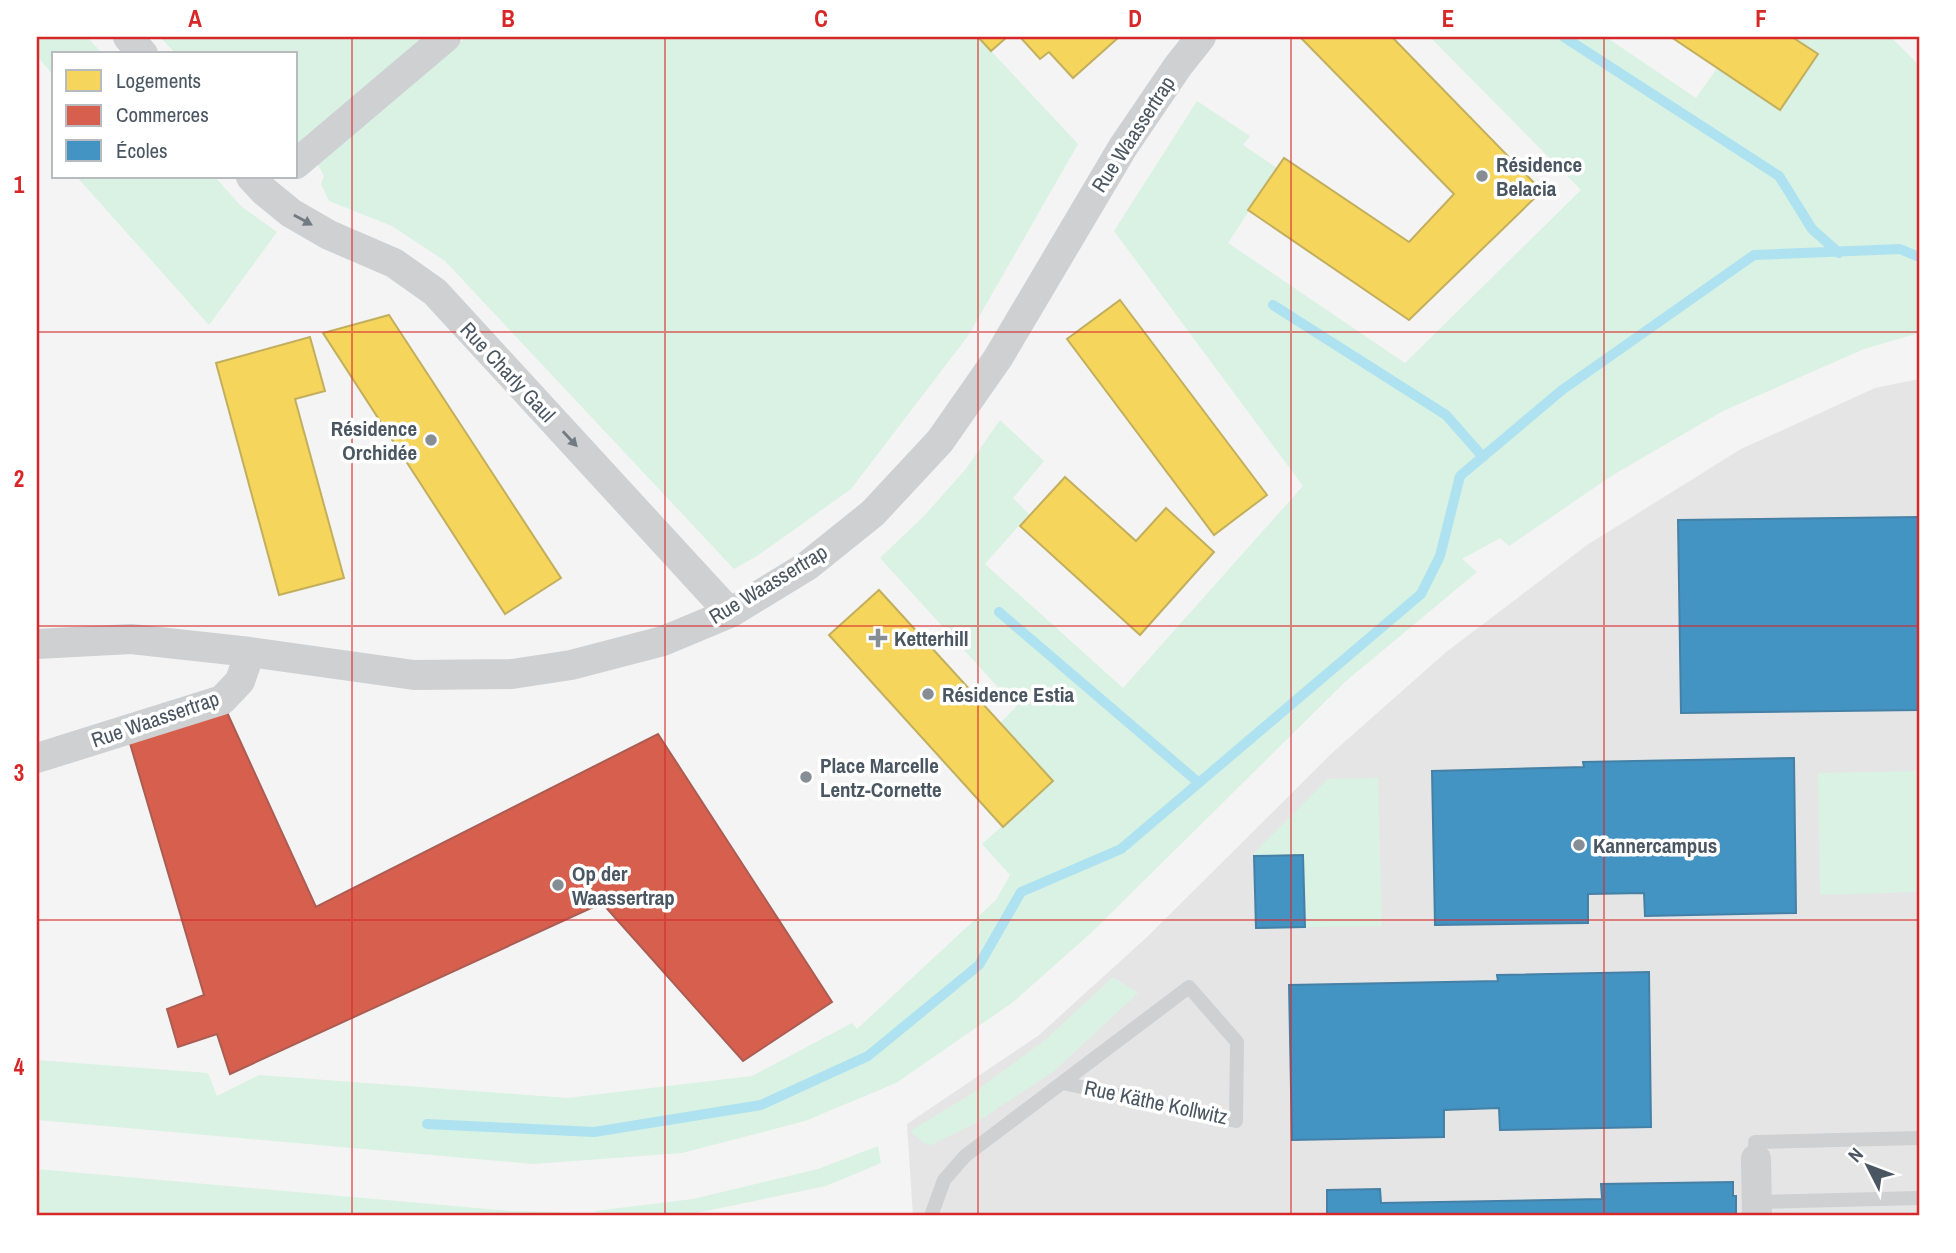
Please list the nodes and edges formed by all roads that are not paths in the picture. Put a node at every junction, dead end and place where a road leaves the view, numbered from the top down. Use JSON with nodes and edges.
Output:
{"nodes":[{"id":1,"x":128,"y":37,"type":"edge"},
{"id":2,"x":446,"y":37,"type":"edge"},
{"id":3,"x":1201,"y":37,"type":"edge"},
{"id":4,"x":141,"y":52,"type":"edge"},
{"id":5,"x":298,"y":162,"type":"edge"},
{"id":6,"x":265,"y":181,"type":"edge"},
{"id":7,"x":730,"y":613,"type":"junction"},
{"id":8,"x":37,"y":644,"type":"edge"},
{"id":9,"x":250,"y":652,"type":"junction"},
{"id":10,"x":37,"y":758,"type":"edge"},
{"id":11,"x":1063,"y":1083,"type":"junction"},
{"id":12,"x":1919,"y":1138,"type":"edge"},
{"id":13,"x":1756,"y":1158,"type":"joint"},
{"id":14,"x":1919,"y":1198,"type":"edge"},
{"id":15,"x":1757,"y":1209,"type":"edge"},
{"id":16,"x":930,"y":1216,"type":"edge"}],
"edges":[{"from":1,"to":4,"type":"street"},
{"from":2,"to":5,"type":"street"},
{"from":3,"to":7,"type":"street","name":"Rue Waassertrap"},
{"from":6,"to":7,"type":"street","name":"Rue Charly Gaul","one_way":true},
{"from":7,"to":9,"type":"street","name":"Rue Waassertrap"},
{"from":8,"to":9,"type":"street","name":"Rue Waassertrap"},
{"from":9,"to":10,"type":"street","name":"Rue Waassertrap"},
{"from":11,"to":11,"type":"lane","name":"Rue Käthe Kollwitz"},
{"from":11,"to":16,"type":"lane","name":"Rue Käthe Kollwitz"},
{"from":12,"to":13,"type":"lane"},
{"from":13,"to":15,"type":"street"},
{"from":14,"to":15,"type":"lane"}]}
